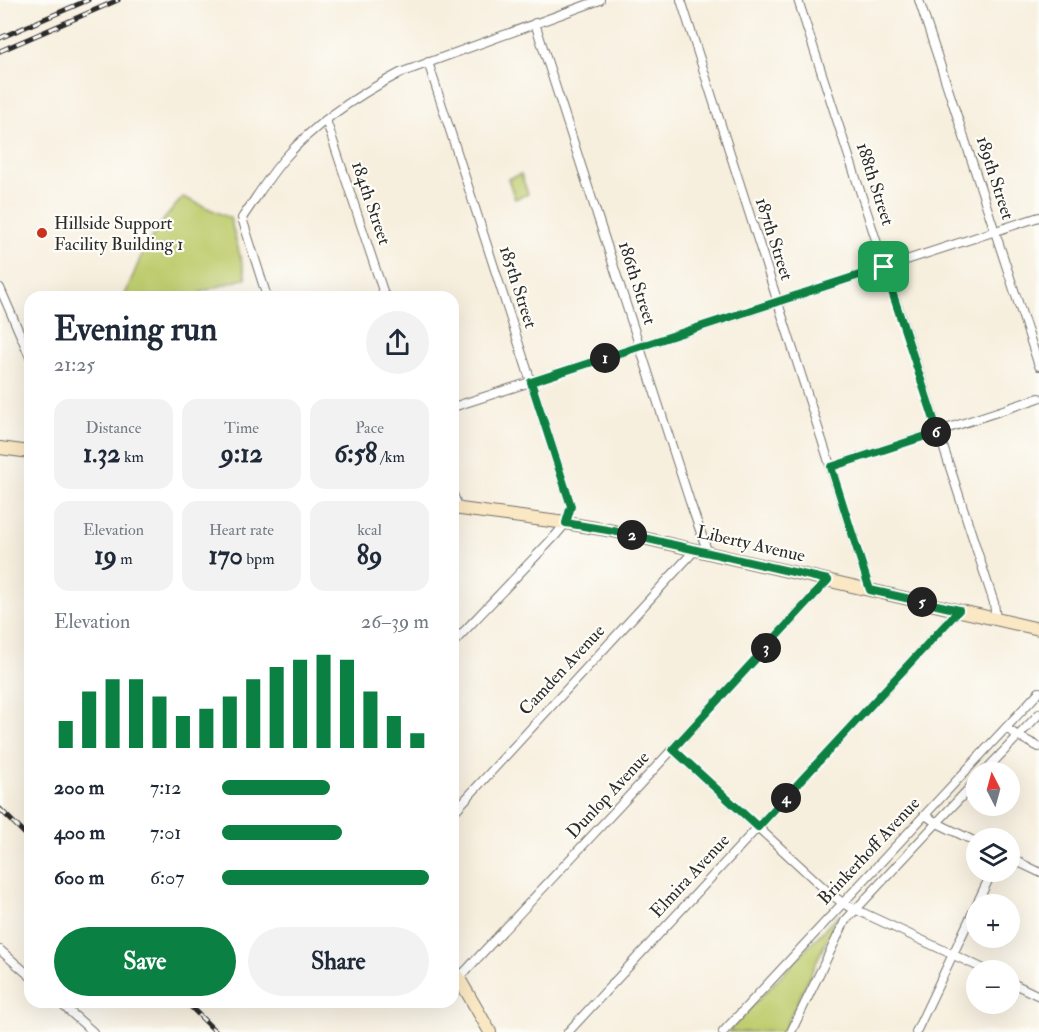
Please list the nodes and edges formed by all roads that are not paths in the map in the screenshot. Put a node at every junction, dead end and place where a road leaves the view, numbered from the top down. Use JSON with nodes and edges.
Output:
{"nodes":[{"id":1,"x":600,"y":0,"type":"edge"},
{"id":2,"x":681,"y":0,"type":"edge"},
{"id":3,"x":798,"y":0,"type":"edge"},
{"id":4,"x":919,"y":0,"type":"edge"},
{"id":5,"x":535,"y":23,"type":"junction"},
{"id":6,"x":428,"y":62,"type":"junction"},
{"id":7,"x":326,"y":120,"type":"junction"},
{"id":8,"x":1039,"y":217,"type":"edge"},
{"id":9,"x":995,"y":231,"type":"junction"},
{"id":10,"x":884,"y":267,"type":"junction"},
{"id":11,"x":0,"y":288,"type":"edge"},
{"id":12,"x":265,"y":291,"type":"edge"},
{"id":13,"x":383,"y":291,"type":"edge"},
{"id":14,"x":777,"y":302,"type":"junction"},
{"id":15,"x":24,"y":343,"type":"edge"},
{"id":16,"x":640,"y":346,"type":"junction"},
{"id":17,"x":1039,"y":366,"type":"edge"},
{"id":18,"x":531,"y":382,"type":"junction"},
{"id":19,"x":1039,"y":398,"type":"edge"},
{"id":20,"x":459,"y":405,"type":"edge"},
{"id":21,"x":938,"y":432,"type":"junction"},
{"id":22,"x":0,"y":448,"type":"edge"},
{"id":23,"x":24,"y":451,"type":"edge"},
{"id":24,"x":831,"y":467,"type":"junction"},
{"id":25,"x":459,"y":509,"type":"edge"},
{"id":26,"x":566,"y":523,"type":"junction"},
{"id":27,"x":695,"y":550,"type":"junction"},
{"id":28,"x":708,"y":553,"type":"junction"},
{"id":29,"x":828,"y":580,"type":"junction"},
{"id":30,"x":870,"y":590,"type":"junction"},
{"id":31,"x":959,"y":610,"type":"junction"},
{"id":32,"x":996,"y":619,"type":"junction"},
{"id":33,"x":1039,"y":628,"type":"edge"},
{"id":34,"x":459,"y":637,"type":"edge"},
{"id":35,"x":1039,"y":692,"type":"edge"},
{"id":36,"x":1039,"y":714,"type":"edge"},
{"id":37,"x":1006,"y":728,"type":"junction"},
{"id":38,"x":1018,"y":736,"type":"junction"},
{"id":39,"x":1039,"y":747,"type":"edge"},
{"id":40,"x":673,"y":749,"type":"junction"},
{"id":41,"x":993,"y":762,"type":"edge"},
{"id":42,"x":966,"y":792,"type":"edge"},
{"id":43,"x":459,"y":806,"type":"edge"},
{"id":44,"x":925,"y":815,"type":"junction"},
{"id":45,"x":937,"y":823,"type":"junction"},
{"id":46,"x":758,"y":827,"type":"junction"},
{"id":47,"x":966,"y":837,"type":"edge"},
{"id":48,"x":1020,"y":863,"type":"edge"},
{"id":49,"x":1039,"y":872,"type":"edge"},
{"id":50,"x":987,"y":882,"type":"edge"},
{"id":51,"x":844,"y":904,"type":"junction"},
{"id":52,"x":856,"y":909,"type":"junction"},
{"id":53,"x":0,"y":950,"type":"edge"},
{"id":54,"x":953,"y":954,"type":"junction"},
{"id":55,"x":966,"y":960,"type":"edge"},
{"id":56,"x":459,"y":970,"type":"edge"},
{"id":57,"x":24,"y":971,"type":"edge"},
{"id":58,"x":459,"y":978,"type":"edge"},
{"id":59,"x":1020,"y":987,"type":"edge"},
{"id":60,"x":1039,"y":996,"type":"edge"},
{"id":61,"x":66,"y":1008,"type":"edge"},
{"id":62,"x":93,"y":1032,"type":"edge"},
{"id":63,"x":490,"y":1032,"type":"edge"},
{"id":64,"x":568,"y":1032,"type":"edge"},
{"id":65,"x":723,"y":1032,"type":"edge"},
{"id":66,"x":792,"y":1032,"type":"edge"},
{"id":67,"x":916,"y":1032,"type":"edge"}],
"edges":[{"from":1,"to":5,"type":"street"},
{"from":2,"to":14,"type":"street","name":"187th Street"},
{"from":3,"to":10,"type":"street","name":"188th Street"},
{"from":4,"to":9,"type":"street","name":"189th Street"},
{"from":5,"to":6,"type":"street"},
{"from":5,"to":16,"type":"street","name":"186th Street"},
{"from":6,"to":7,"type":"street"},
{"from":6,"to":18,"type":"street","name":"185th Street"},
{"from":7,"to":12,"type":"street"},
{"from":7,"to":13,"type":"street","name":"184th Street"},
{"from":8,"to":9,"type":"street"},
{"from":9,"to":10,"type":"street"},
{"from":9,"to":17,"type":"street","name":"189th Street"},
{"from":10,"to":14,"type":"street"},
{"from":10,"to":21,"type":"street","name":"188th Street"},
{"from":11,"to":15,"type":"street"},
{"from":14,"to":16,"type":"street"},
{"from":14,"to":24,"type":"street","name":"187th Street"},
{"from":16,"to":18,"type":"street"},
{"from":16,"to":28,"type":"street","name":"186th Street"},
{"from":18,"to":20,"type":"street"},
{"from":18,"to":26,"type":"street","name":"185th Street"},
{"from":19,"to":21,"type":"street"},
{"from":21,"to":24,"type":"street"},
{"from":21,"to":32,"type":"street","name":"188th Street"},
{"from":22,"to":23,"type":"main road"},
{"from":24,"to":30,"type":"street","name":"187th Street"},
{"from":25,"to":26,"type":"main road","name":"Liberty Avenue"},
{"from":26,"to":27,"type":"main road","name":"Liberty Avenue"},
{"from":26,"to":34,"type":"street"},
{"from":27,"to":28,"type":"main road","name":"Liberty Avenue"},
{"from":27,"to":43,"type":"street","name":"Camden Avenue"},
{"from":28,"to":29,"type":"main road","name":"Liberty Avenue"},
{"from":29,"to":30,"type":"main road","name":"Liberty Avenue"},
{"from":29,"to":40,"type":"street","name":"Dunlop Avenue"},
{"from":30,"to":31,"type":"main road","name":"Liberty Avenue"},
{"from":31,"to":32,"type":"main road","name":"Liberty Avenue"},
{"from":31,"to":46,"type":"street","name":"Elmira Avenue"},
{"from":32,"to":33,"type":"main road","name":"Liberty Avenue"},
{"from":35,"to":37,"type":"street","name":"Brinkerhoff Avenue"},
{"from":36,"to":38,"type":"street"},
{"from":37,"to":38,"type":"street"},
{"from":37,"to":44,"type":"street","name":"Brinkerhoff Avenue"},
{"from":38,"to":39,"type":"street"},
{"from":38,"to":41,"type":"street"},
{"from":40,"to":46,"type":"street"},
{"from":40,"to":56,"type":"street","name":"Dunlop Avenue"},
{"from":42,"to":45,"type":"street","name":"Brinkerhoff Avenue"},
{"from":44,"to":45,"type":"street"},
{"from":44,"to":51,"type":"street","name":"Brinkerhoff Avenue"},
{"from":45,"to":47,"type":"street"},
{"from":45,"to":52,"type":"street","name":"Brinkerhoff Avenue"},
{"from":46,"to":51,"type":"street"},
{"from":46,"to":64,"type":"street","name":"Elmira Avenue"},
{"from":48,"to":49,"type":"street"},
{"from":50,"to":54,"type":"street"},
{"from":51,"to":52,"type":"street"},
{"from":51,"to":65,"type":"street","name":"Brinkerhoff Avenue"},
{"from":52,"to":54,"type":"street"},
{"from":52,"to":66,"type":"street","name":"Brinkerhoff Avenue"},
{"from":53,"to":57,"type":"street"},
{"from":54,"to":55,"type":"street"},
{"from":54,"to":67,"type":"street"},
{"from":58,"to":63,"type":"main road"},
{"from":59,"to":60,"type":"street"},
{"from":61,"to":62,"type":"street"}]}
